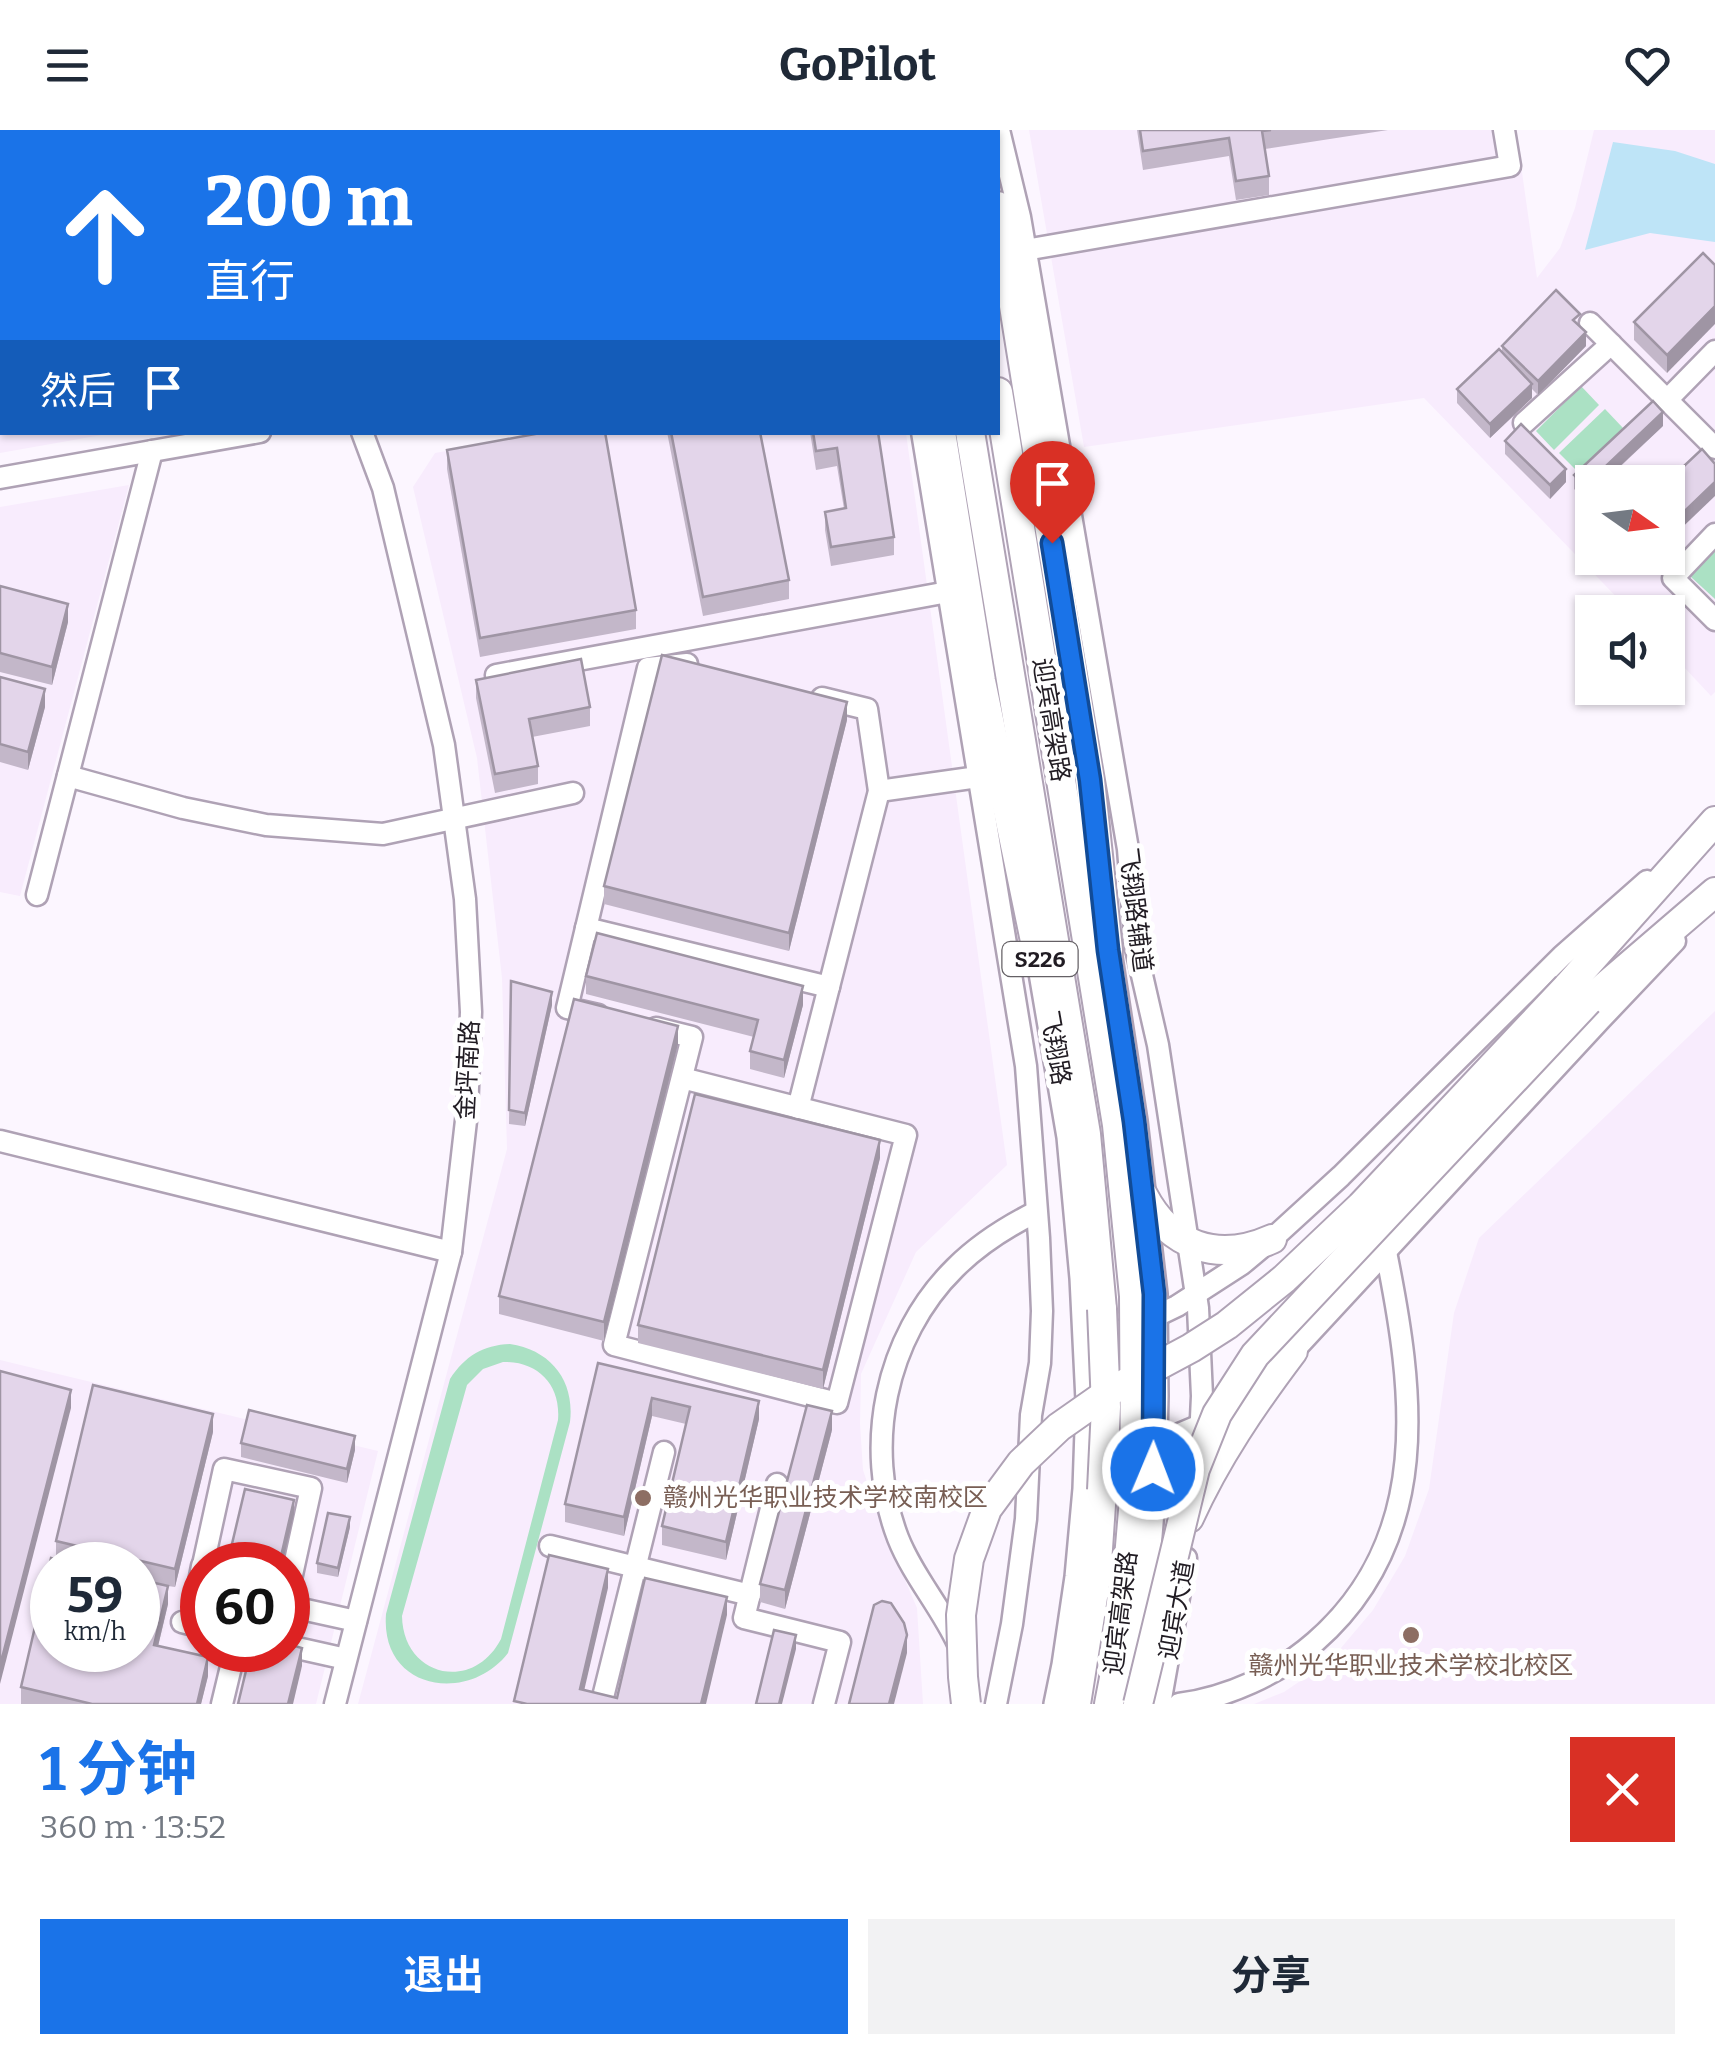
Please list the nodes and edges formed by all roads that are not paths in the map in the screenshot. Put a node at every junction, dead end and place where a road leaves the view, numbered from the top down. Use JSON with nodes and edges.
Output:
{"nodes":[{"id":1,"x":1504,"y":130,"type":"edge"},
{"id":2,"x":1000,"y":139,"type":"edge"},
{"id":3,"x":1000,"y":218,"type":"edge"},
{"id":4,"x":1025,"y":250,"type":"junction"},
{"id":5,"x":1000,"y":297,"type":"edge"},
{"id":6,"x":1590,"y":322,"type":"dead end"},
{"id":7,"x":1611,"y":344,"type":"junction"},
{"id":8,"x":1715,"y":351,"type":"edge"},
{"id":9,"x":1667,"y":400,"type":"junction"},
{"id":10,"x":1000,"y":404,"type":"edge"},
{"id":11,"x":1524,"y":423,"type":"edge"},
{"id":12,"x":244,"y":435,"type":"edge"},
{"id":13,"x":363,"y":435,"type":"edge"},
{"id":14,"x":922,"y":435,"type":"edge"},
{"id":15,"x":941,"y":435,"type":"edge"},
{"id":16,"x":954,"y":435,"type":"edge"},
{"id":17,"x":970,"y":435,"type":"edge"},
{"id":18,"x":1715,"y":448,"type":"edge"},
{"id":19,"x":152,"y":452,"type":"junction"},
{"id":20,"x":0,"y":478,"type":"edge"},
{"id":21,"x":1715,"y":534,"type":"edge"},
{"id":22,"x":948,"y":592,"type":"junction"},
{"id":23,"x":1715,"y":620,"type":"edge"},
{"id":24,"x":707,"y":669,"type":"edge"},
{"id":25,"x":496,"y":675,"type":"edge"},
{"id":26,"x":796,"y":691,"type":"edge"},
{"id":27,"x":68,"y":776,"type":"junction"},
{"id":28,"x":978,"y":776,"type":"junction"},
{"id":29,"x":879,"y":791,"type":"junction"},
{"id":30,"x":573,"y":793,"type":"dead end"},
{"id":31,"x":454,"y":819,"type":"junction"},
{"id":32,"x":1715,"y":822,"type":"edge"},
{"id":33,"x":1715,"y":892,"type":"edge"},
{"id":34,"x":37,"y":894,"type":"dead end"},
{"id":35,"x":1715,"y":900,"type":"edge"},
{"id":36,"x":586,"y":928,"type":"junction"},
{"id":37,"x":1108,"y":950,"type":"junction"},
{"id":38,"x":1042,"y":972,"type":"junction"},
{"id":39,"x":829,"y":986,"type":"junction"},
{"id":40,"x":1577,"y":994,"type":"junction"},
{"id":41,"x":682,"y":1078,"type":"junction"},
{"id":42,"x":798,"y":1108,"type":"junction"},
{"id":43,"x":0,"y":1141,"type":"edge"},
{"id":44,"x":1143,"y":1195,"type":"junction"},
{"id":45,"x":1036,"y":1212,"type":"junction"},
{"id":46,"x":1272,"y":1239,"type":"junction"},
{"id":47,"x":1188,"y":1242,"type":"junction"},
{"id":48,"x":451,"y":1252,"type":"junction"},
{"id":49,"x":1386,"y":1252,"type":"junction"},
{"id":50,"x":1196,"y":1294,"type":"junction"},
{"id":51,"x":1154,"y":1317,"type":"junction"},
{"id":52,"x":1087,"y":1344,"type":"junction"},
{"id":53,"x":1293,"y":1351,"type":"junction"},
{"id":54,"x":1202,"y":1396,"type":"joint"},
{"id":55,"x":1201,"y":1425,"type":"junction"},
{"id":56,"x":1154,"y":1442,"type":"junction"},
{"id":57,"x":1087,"y":1450,"type":"junction"},
{"id":58,"x":664,"y":1452,"type":"dead end"},
{"id":59,"x":777,"y":1484,"type":"dead end"},
{"id":60,"x":1195,"y":1505,"type":"junction"},
{"id":61,"x":208,"y":1542,"type":"edge"},
{"id":62,"x":299,"y":1542,"type":"edge"},
{"id":63,"x":550,"y":1546,"type":"dead end"},
{"id":64,"x":636,"y":1567,"type":"junction"},
{"id":65,"x":750,"y":1595,"type":"junction"},
{"id":66,"x":310,"y":1611,"type":"edge"},
{"id":67,"x":356,"y":1621,"type":"junction"},
{"id":68,"x":310,"y":1651,"type":"edge"},
{"id":69,"x":346,"y":1659,"type":"junction"},
{"id":70,"x":1065,"y":1665,"type":"junction"},
{"id":71,"x":230,"y":1672,"type":"edge"},
{"id":72,"x":604,"y":1693,"type":"edge"},
{"id":73,"x":1132,"y":1698,"type":"edge"},
{"id":74,"x":222,"y":1704,"type":"edge"},
{"id":75,"x":335,"y":1704,"type":"edge"},
{"id":76,"x":824,"y":1704,"type":"edge"},
{"id":77,"x":966,"y":1704,"type":"edge"},
{"id":78,"x":978,"y":1704,"type":"edge"},
{"id":79,"x":996,"y":1704,"type":"edge"},
{"id":80,"x":1047,"y":1704,"type":"edge"},
{"id":81,"x":1057,"y":1704,"type":"edge"},
{"id":82,"x":1076,"y":1704,"type":"edge"},
{"id":83,"x":1108,"y":1704,"type":"edge"},
{"id":84,"x":1160,"y":1704,"type":"edge"},
{"id":85,"x":1179,"y":1704,"type":"edge"}],
"edges":[{"from":1,"to":4,"type":"street"},
{"from":2,"to":4,"type":"street","name":"飞翔路辅道"},
{"from":3,"to":37,"type":"highway"},
{"from":4,"to":47,"type":"street","name":"飞翔路辅道"},
{"from":5,"to":37,"type":"main road","number":"S226"},
{"from":6,"to":7,"type":"street"},
{"from":7,"to":9,"type":"street"},
{"from":7,"to":11,"type":"street"},
{"from":8,"to":9,"type":"street"},
{"from":9,"to":18,"type":"street"},
{"from":10,"to":83,"type":"highway","name":"迎宾高架路","bridge":true},
{"from":12,"to":19,"type":"street"},
{"from":13,"to":31,"type":"street","name":"金坪南路"},
{"from":14,"to":22,"type":"street"},
{"from":15,"to":38,"type":"highway"},
{"from":16,"to":38,"type":"main road","name":"飞翔路","number":"S226"},
{"from":17,"to":82,"type":"highway","name":"迎宾高架路","bridge":true},
{"from":19,"to":20,"type":"street"},
{"from":19,"to":27,"type":"street"},
{"from":21,"to":23,"type":"street"},
{"from":22,"to":25,"type":"street"},
{"from":22,"to":28,"type":"street"},
{"from":24,"to":36,"type":"street"},
{"from":26,"to":29,"type":"street"},
{"from":27,"to":31,"type":"street"},
{"from":27,"to":34,"type":"street"},
{"from":28,"to":29,"type":"street"},
{"from":28,"to":45,"type":"street"},
{"from":29,"to":39,"type":"street"},
{"from":30,"to":31,"type":"street"},
{"from":31,"to":48,"type":"street","name":"金坪南路"},
{"from":32,"to":40,"type":"highway"},
{"from":32,"to":46,"type":"street"},
{"from":33,"to":40,"type":"highway"},
{"from":35,"to":49,"type":"street"},
{"from":36,"to":39,"type":"street"},
{"from":36,"to":41,"type":"street"},
{"from":37,"to":44,"type":"main road","number":"S226"},
{"from":38,"to":52,"type":"main road","name":"飞翔路","number":"S226"},
{"from":39,"to":42,"type":"street"},
{"from":40,"to":73,"type":"highway","bridge":true},
{"from":40,"to":77,"type":"highway","bridge":true},
{"from":41,"to":42,"type":"street"},
{"from":41,"to":42,"type":"street"},
{"from":43,"to":48,"type":"street"},
{"from":44,"to":47,"type":"highway"},
{"from":44,"to":51,"type":"main road","number":"S226"},
{"from":45,"to":78,"type":"street"},
{"from":45,"to":79,"type":"street"},
{"from":46,"to":47,"type":"highway"},
{"from":46,"to":50,"type":"street"},
{"from":47,"to":50,"type":"street","name":"飞翔路辅道"},
{"from":48,"to":67,"type":"street","name":"金坪南路"},
{"from":49,"to":53,"type":"street"},
{"from":49,"to":85,"type":"street"},
{"from":50,"to":51,"type":"street"},
{"from":50,"to":54,"type":"street","name":"飞翔路辅道"},
{"from":51,"to":52,"type":"street"},
{"from":51,"to":56,"type":"main road","number":"S226"},
{"from":52,"to":57,"type":"main road","name":"飞翔路","number":"S226"},
{"from":53,"to":55,"type":"street"},
{"from":53,"to":60,"type":"highway"},
{"from":54,"to":55,"type":"street","name":"迎宾大道"},
{"from":55,"to":56,"type":"street"},
{"from":55,"to":60,"type":"street","name":"迎宾大道"},
{"from":56,"to":57,"type":"street"},
{"from":56,"to":73,"type":"main road","name":"迎宾大道","number":"S226"},
{"from":57,"to":70,"type":"main road","name":"飞翔路","number":"S226"},
{"from":58,"to":64,"type":"street"},
{"from":59,"to":65,"type":"street"},
{"from":60,"to":73,"type":"highway"},
{"from":60,"to":84,"type":"street","name":"迎宾大道"},
{"from":61,"to":62,"type":"street"},
{"from":63,"to":64,"type":"street"},
{"from":64,"to":65,"type":"street"},
{"from":64,"to":72,"type":"street"},
{"from":65,"to":76,"type":"street"},
{"from":66,"to":67,"type":"street"},
{"from":67,"to":69,"type":"street","name":"金坪南路"},
{"from":68,"to":69,"type":"street"},
{"from":69,"to":75,"type":"street","name":"金坪南路"},
{"from":70,"to":80,"type":"street"},
{"from":70,"to":81,"type":"main road","number":"S226"},
{"from":71,"to":74,"type":"street"}]}
